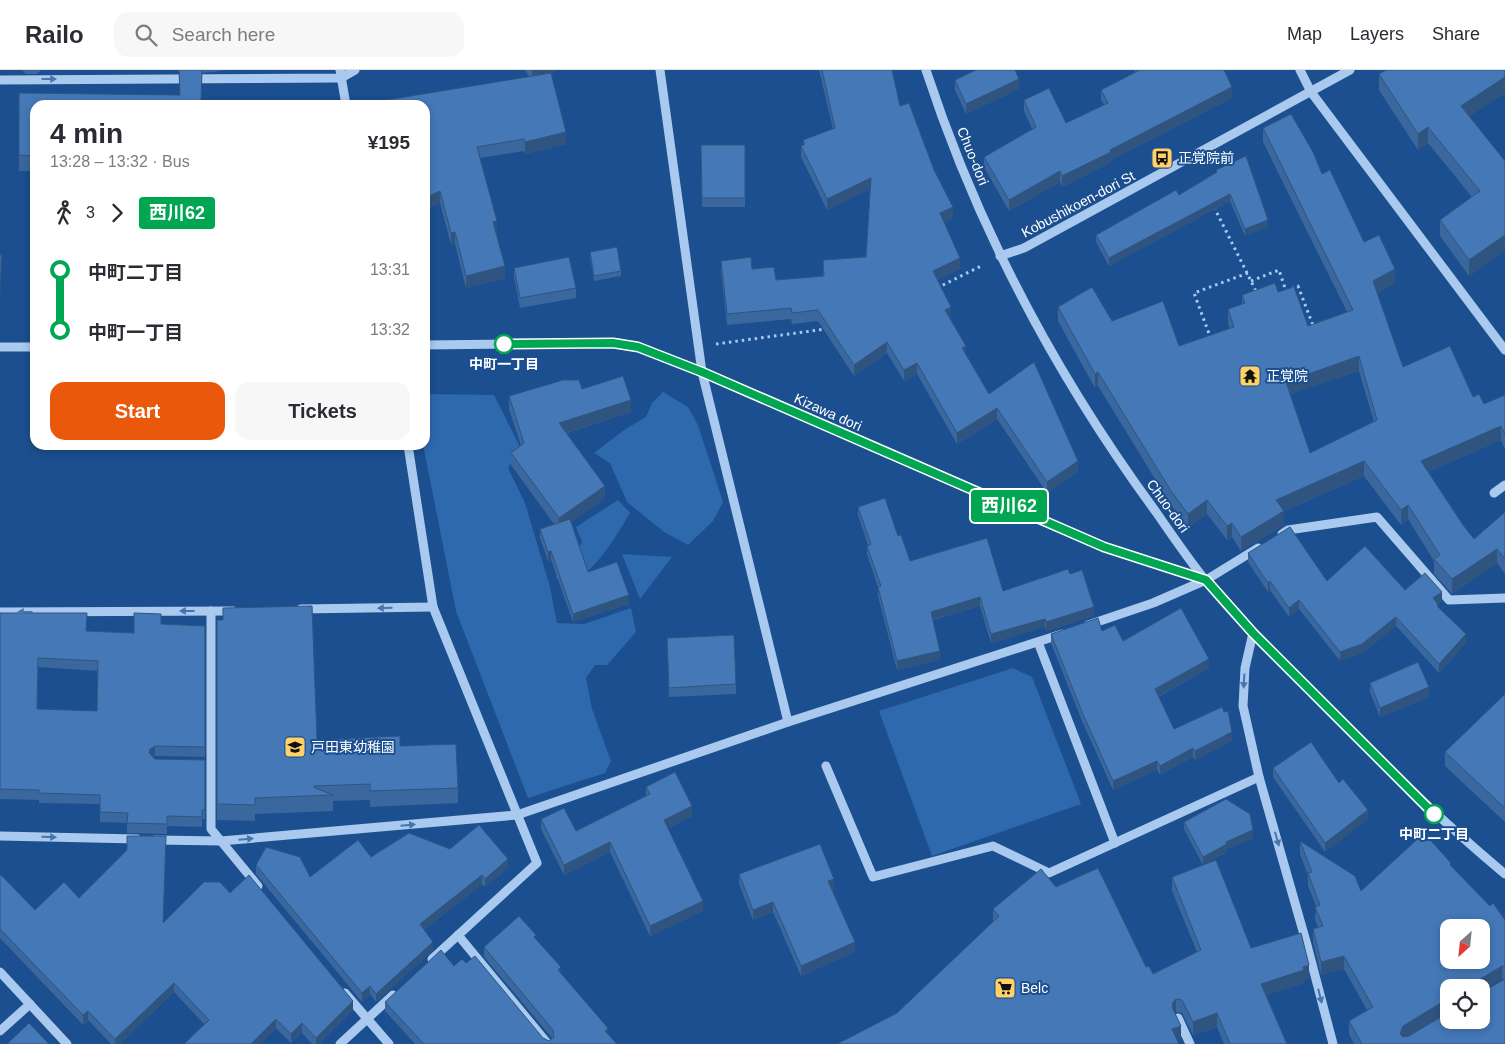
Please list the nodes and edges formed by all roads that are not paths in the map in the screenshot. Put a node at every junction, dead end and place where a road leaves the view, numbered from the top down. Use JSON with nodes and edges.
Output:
{"nodes":[{"id":1,"x":355,"y":70,"type":"edge"},
{"id":2,"x":660,"y":70,"type":"edge"},
{"id":3,"x":926,"y":70,"type":"edge"},
{"id":4,"x":1300,"y":70,"type":"edge"},
{"id":5,"x":1350,"y":70,"type":"edge"},
{"id":6,"x":165,"y":74,"type":"edge"},
{"id":7,"x":340,"y":74,"type":"edge"},
{"id":8,"x":0,"y":80,"type":"edge"},
{"id":9,"x":1311,"y":92,"type":"junction"},
{"id":10,"x":345,"y":100,"type":"edge"},
{"id":11,"x":1000,"y":256,"type":"junction"},
{"id":12,"x":430,"y":344,"type":"edge"},
{"id":13,"x":0,"y":347,"type":"edge"},
{"id":14,"x":30,"y":347,"type":"edge"},
{"id":15,"x":1505,"y":350,"type":"edge"},
{"id":16,"x":702,"y":372,"type":"junction"},
{"id":17,"x":409,"y":450,"type":"edge"},
{"id":18,"x":1505,"y":485,"type":"edge"},
{"id":19,"x":1494,"y":493,"type":"dead end"},
{"id":20,"x":1206,"y":580,"type":"junction"},
{"id":21,"x":1505,"y":598,"type":"edge"},
{"id":22,"x":433,"y":607,"type":"junction"},
{"id":23,"x":288,"y":610,"type":"edge"},
{"id":24,"x":211,"y":611,"type":"junction"},
{"id":25,"x":240,"y":611,"type":"edge"},
{"id":26,"x":0,"y":612,"type":"edge"},
{"id":27,"x":1253,"y":633,"type":"junction"},
{"id":28,"x":1038,"y":642,"type":"junction"},
{"id":29,"x":788,"y":722,"type":"junction"},
{"id":30,"x":826,"y":766,"type":"dead end"},
{"id":31,"x":1259,"y":777,"type":"junction"},
{"id":32,"x":517,"y":815,"type":"junction"},
{"id":33,"x":0,"y":836,"type":"edge"},
{"id":34,"x":221,"y":841,"type":"junction"},
{"id":35,"x":1115,"y":843,"type":"junction"},
{"id":36,"x":1505,"y":874,"type":"edge"},
{"id":37,"x":264,"y":893,"type":"edge"},
{"id":38,"x":458,"y":935,"type":"junction"},
{"id":39,"x":423,"y":968,"type":"edge"},
{"id":40,"x":0,"y":972,"type":"edge"},
{"id":41,"x":337,"y":982,"type":"edge"},
{"id":42,"x":402,"y":987,"type":"edge"},
{"id":43,"x":30,"y":1004,"type":"junction"},
{"id":44,"x":1178,"y":1018,"type":"edge"},
{"id":45,"x":367,"y":1019,"type":"junction"},
{"id":46,"x":0,"y":1031,"type":"edge"},
{"id":47,"x":67,"y":1044,"type":"edge"},
{"id":48,"x":340,"y":1044,"type":"edge"},
{"id":49,"x":389,"y":1044,"type":"edge"},
{"id":50,"x":548,"y":1044,"type":"edge"},
{"id":51,"x":1190,"y":1044,"type":"edge"},
{"id":52,"x":1333,"y":1044,"type":"edge"}],
"edges":[{"from":1,"to":7,"type":"street"},
{"from":2,"to":16,"type":"street"},
{"from":3,"to":11,"type":"street","name":"Chuo-dori"},
{"from":4,"to":9,"type":"street"},
{"from":5,"to":9,"type":"street","name":"Kobushikoen-dori St"},
{"from":6,"to":7,"type":"street"},
{"from":8,"to":6,"type":"street","one_way":true},
{"from":7,"to":10,"type":"street"},
{"from":9,"to":11,"type":"street","name":"Kobushikoen-dori St"},
{"from":9,"to":15,"type":"street"},
{"from":11,"to":20,"type":"street","name":"Chuo-dori"},
{"from":12,"to":16,"type":"street","name":"Kizawa dori"},
{"from":13,"to":14,"type":"street"},
{"from":16,"to":20,"type":"street","name":"Kizawa dori"},
{"from":16,"to":29,"type":"street"},
{"from":17,"to":22,"type":"street"},
{"from":18,"to":19,"type":"street"},
{"from":20,"to":21,"type":"street"},
{"from":20,"to":27,"type":"street","name":"Chuo-dori"},
{"from":20,"to":28,"type":"street"},
{"from":22,"to":23,"type":"street","one_way":true},
{"from":22,"to":32,"type":"street"},
{"from":24,"to":25,"type":"street"},
{"from":24,"to":26,"type":"street","one_way":true},
{"from":24,"to":34,"type":"street"},
{"from":27,"to":31,"type":"street","one_way":true},
{"from":27,"to":36,"type":"street","name":"Chuo-dori"},
{"from":28,"to":29,"type":"street"},
{"from":28,"to":35,"type":"street"},
{"from":29,"to":32,"type":"street"},
{"from":30,"to":35,"type":"street"},
{"from":31,"to":35,"type":"street"},
{"from":31,"to":52,"type":"street","one_way":true},
{"from":34,"to":32,"type":"street","one_way":true},
{"from":32,"to":38,"type":"street"},
{"from":33,"to":34,"type":"street","one_way":true},
{"from":34,"to":37,"type":"street"},
{"from":38,"to":39,"type":"street"},
{"from":38,"to":50,"type":"street"},
{"from":40,"to":43,"type":"street"},
{"from":41,"to":45,"type":"street"},
{"from":42,"to":45,"type":"street"},
{"from":43,"to":46,"type":"street"},
{"from":43,"to":47,"type":"street"},
{"from":44,"to":51,"type":"street"},
{"from":45,"to":48,"type":"street"},
{"from":45,"to":49,"type":"street"}]}
